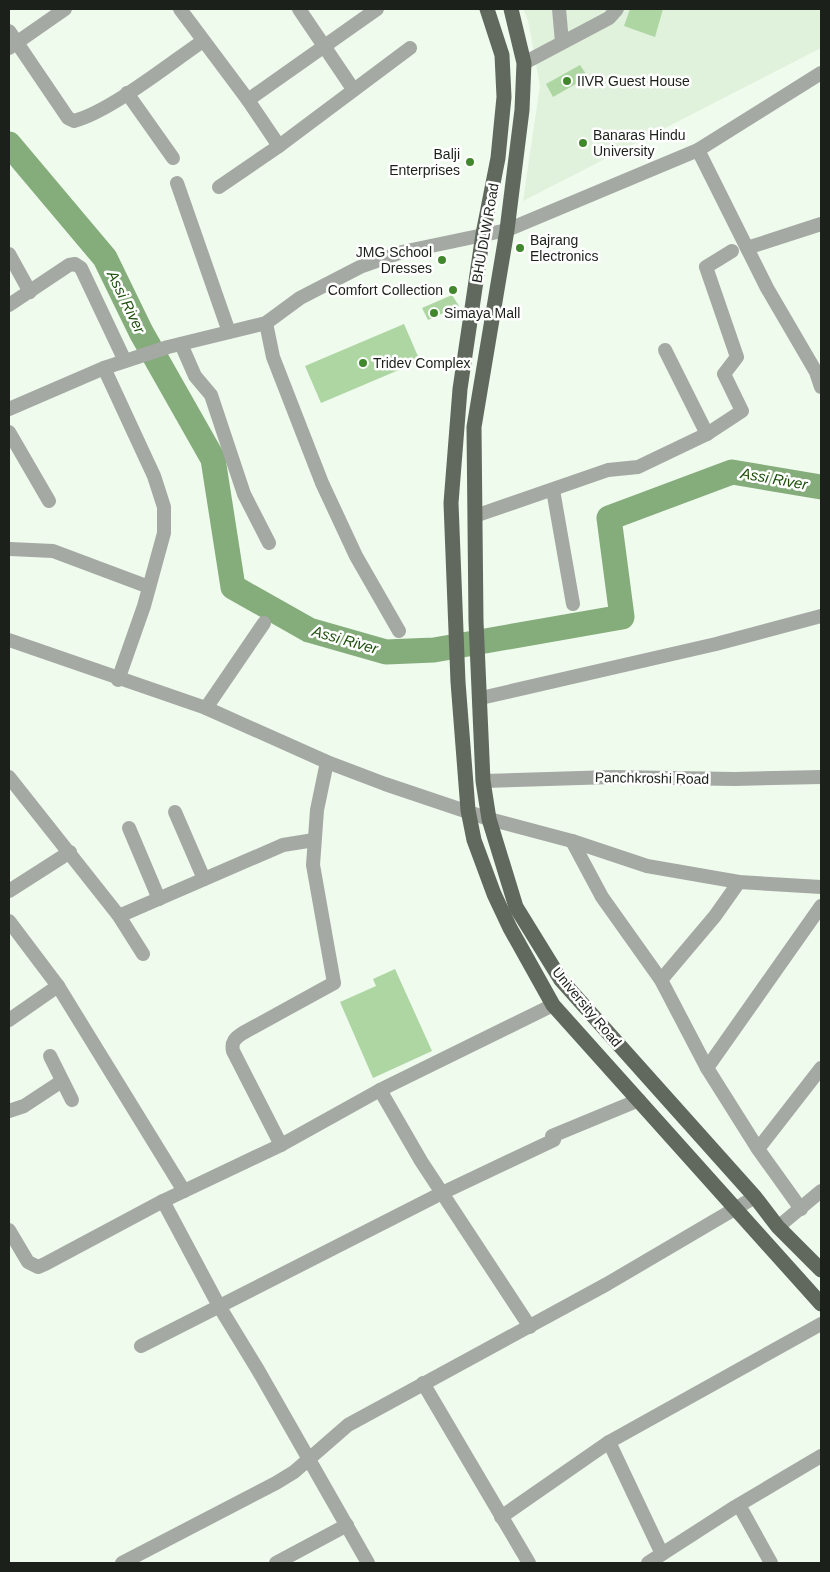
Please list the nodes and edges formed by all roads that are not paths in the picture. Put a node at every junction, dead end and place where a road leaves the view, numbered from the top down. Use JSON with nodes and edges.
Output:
{"nodes":[{"id":1,"x":65,"y":9,"type":"edge"},
{"id":2,"x":180,"y":9,"type":"edge"},
{"id":3,"x":299,"y":9,"type":"edge"},
{"id":4,"x":378,"y":9,"type":"edge"},
{"id":5,"x":487,"y":9,"type":"edge"},
{"id":6,"x":511,"y":9,"type":"edge"},
{"id":7,"x":559,"y":9,"type":"edge"},
{"id":8,"x":617,"y":9,"type":"edge"},
{"id":9,"x":11,"y":41,"type":"edge"},
{"id":10,"x":202,"y":41,"type":"junction"},
{"id":11,"x":562,"y":42,"type":"junction"},
{"id":12,"x":326,"y":47,"type":"junction"},
{"id":13,"x":410,"y":48,"type":"dead end"},
{"id":14,"x":524,"y":63,"type":"junction"},
{"id":15,"x":821,"y":73,"type":"edge"},
{"id":16,"x":353,"y":89,"type":"junction"},
{"id":17,"x":127,"y":93,"type":"junction"},
{"id":18,"x":248,"y":100,"type":"junction"},
{"id":19,"x":279,"y":146,"type":"junction"},
{"id":20,"x":698,"y":150,"type":"junction"},
{"id":21,"x":173,"y":158,"type":"dead end"},
{"id":22,"x":177,"y":183,"type":"dead end"},
{"id":23,"x":219,"y":187,"type":"dead end"},
{"id":24,"x":821,"y":224,"type":"edge"},
{"id":25,"x":506,"y":230,"type":"junction"},
{"id":26,"x":483,"y":234,"type":"junction"},
{"id":27,"x":747,"y":248,"type":"junction"},
{"id":28,"x":732,"y":251,"type":"dead end"},
{"id":29,"x":9,"y":254,"type":"edge"},
{"id":30,"x":30,"y":292,"type":"junction"},
{"id":31,"x":9,"y":305,"type":"edge"},
{"id":32,"x":266,"y":323,"type":"junction"},
{"id":33,"x":229,"y":332,"type":"junction"},
{"id":34,"x":174,"y":346,"type":"junction"},
{"id":35,"x":665,"y":350,"type":"dead end"},
{"id":36,"x":124,"y":361,"type":"junction"},
{"id":37,"x":104,"y":368,"type":"junction"},
{"id":38,"x":818,"y":371,"type":"edge"},
{"id":39,"x":821,"y":387,"type":"edge"},
{"id":40,"x":9,"y":409,"type":"edge"},
{"id":41,"x":9,"y":432,"type":"edge"},
{"id":42,"x":707,"y":434,"type":"junction"},
{"id":43,"x":553,"y":490,"type":"junction"},
{"id":44,"x":49,"y":501,"type":"dead end"},
{"id":45,"x":475,"y":516,"type":"junction"},
{"id":46,"x":269,"y":543,"type":"dead end"},
{"id":47,"x":10,"y":549,"type":"dead end"},
{"id":48,"x":149,"y":587,"type":"junction"},
{"id":49,"x":574,"y":604,"type":"dead end"},
{"id":50,"x":821,"y":616,"type":"edge"},
{"id":51,"x":476,"y":621,"type":"joint"},
{"id":52,"x":264,"y":623,"type":"dead end"},
{"id":53,"x":399,"y":631,"type":"dead end"},
{"id":54,"x":9,"y":640,"type":"edge"},
{"id":55,"x":118,"y":680,"type":"junction"},
{"id":56,"x":480,"y":698,"type":"junction"},
{"id":57,"x":206,"y":708,"type":"junction"},
{"id":58,"x":327,"y":762,"type":"junction"},
{"id":59,"x":9,"y":777,"type":"edge"},
{"id":60,"x":821,"y":777,"type":"edge"},
{"id":61,"x":483,"y":782,"type":"junction"},
{"id":62,"x":468,"y":810,"type":"junction"},
{"id":63,"x":175,"y":812,"type":"dead end"},
{"id":64,"x":489,"y":819,"type":"junction"},
{"id":65,"x":129,"y":828,"type":"dead end"},
{"id":66,"x":314,"y":840,"type":"junction"},
{"id":67,"x":572,"y":841,"type":"junction"},
{"id":68,"x":70,"y":852,"type":"junction"},
{"id":69,"x":204,"y":879,"type":"junction"},
{"id":70,"x":739,"y":882,"type":"junction"},
{"id":71,"x":821,"y":887,"type":"edge"},
{"id":72,"x":9,"y":891,"type":"edge"},
{"id":73,"x":159,"y":899,"type":"junction"},
{"id":74,"x":821,"y":906,"type":"edge"},
{"id":75,"x":119,"y":916,"type":"junction"},
{"id":76,"x":9,"y":921,"type":"edge"},
{"id":77,"x":143,"y":954,"type":"dead end"},
{"id":78,"x":661,"y":980,"type":"junction"},
{"id":79,"x":58,"y":986,"type":"junction"},
{"id":80,"x":553,"y":1005,"type":"junction"},
{"id":81,"x":9,"y":1020,"type":"edge"},
{"id":82,"x":50,"y":1056,"type":"dead end"},
{"id":83,"x":707,"y":1068,"type":"junction"},
{"id":84,"x":821,"y":1068,"type":"edge"},
{"id":85,"x":62,"y":1081,"type":"junction"},
{"id":86,"x":380,"y":1090,"type":"junction"},
{"id":87,"x":72,"y":1100,"type":"dead end"},
{"id":88,"x":639,"y":1100,"type":"junction"},
{"id":89,"x":9,"y":1111,"type":"edge"},
{"id":90,"x":280,"y":1145,"type":"junction"},
{"id":91,"x":758,"y":1150,"type":"junction"},
{"id":92,"x":184,"y":1191,"type":"junction"},
{"id":93,"x":821,"y":1191,"type":"edge"},
{"id":94,"x":442,"y":1193,"type":"junction"},
{"id":95,"x":755,"y":1197,"type":"junction"},
{"id":96,"x":163,"y":1201,"type":"junction"},
{"id":97,"x":736,"y":1207,"type":"junction"},
{"id":98,"x":801,"y":1209,"type":"junction"},
{"id":99,"x":778,"y":1227,"type":"junction"},
{"id":100,"x":9,"y":1230,"type":"edge"},
{"id":101,"x":821,"y":1270,"type":"edge"},
{"id":102,"x":821,"y":1304,"type":"edge"},
{"id":103,"x":219,"y":1306,"type":"junction"},
{"id":104,"x":821,"y":1324,"type":"edge"},
{"id":105,"x":530,"y":1327,"type":"junction"},
{"id":106,"x":141,"y":1346,"type":"dead end"},
{"id":107,"x":422,"y":1382,"type":"junction"},
{"id":108,"x":609,"y":1442,"type":"junction"},
{"id":109,"x":821,"y":1456,"type":"edge"},
{"id":110,"x":309,"y":1458,"type":"junction"},
{"id":111,"x":739,"y":1505,"type":"junction"},
{"id":112,"x":501,"y":1517,"type":"junction"},
{"id":113,"x":347,"y":1525,"type":"junction"},
{"id":114,"x":662,"y":1554,"type":"junction"},
{"id":115,"x":122,"y":1563,"type":"edge"},
{"id":116,"x":276,"y":1563,"type":"edge"},
{"id":117,"x":368,"y":1563,"type":"edge"},
{"id":118,"x":529,"y":1563,"type":"edge"},
{"id":119,"x":648,"y":1563,"type":"edge"},
{"id":120,"x":771,"y":1563,"type":"edge"}],
"edges":[{"from":1,"to":9,"type":"street"},
{"from":2,"to":10,"type":"street"},
{"from":3,"to":12,"type":"street"},
{"from":4,"to":12,"type":"street"},
{"from":5,"to":26,"type":"main road","name":"BHU DLW Road"},
{"from":6,"to":14,"type":"main road","name":"BHU DLW Road"},
{"from":7,"to":11,"type":"street"},
{"from":8,"to":11,"type":"street"},
{"from":9,"to":17,"type":"street"},
{"from":10,"to":17,"type":"street"},
{"from":10,"to":18,"type":"street"},
{"from":11,"to":14,"type":"street"},
{"from":12,"to":16,"type":"street"},
{"from":12,"to":18,"type":"street"},
{"from":13,"to":16,"type":"street"},
{"from":14,"to":25,"type":"main road","name":"BHU DLW Road"},
{"from":15,"to":20,"type":"street"},
{"from":16,"to":19,"type":"street"},
{"from":17,"to":21,"type":"street"},
{"from":18,"to":19,"type":"street"},
{"from":19,"to":23,"type":"street"},
{"from":20,"to":25,"type":"street"},
{"from":20,"to":27,"type":"street"},
{"from":22,"to":33,"type":"street"},
{"from":24,"to":27,"type":"street"},
{"from":25,"to":26,"type":"street"},
{"from":25,"to":45,"type":"main road","name":"BHU DLW Road"},
{"from":26,"to":32,"type":"street"},
{"from":26,"to":62,"type":"main road","name":"BHU DLW Road"},
{"from":27,"to":38,"type":"street"},
{"from":28,"to":42,"type":"street"},
{"from":29,"to":30,"type":"street"},
{"from":30,"to":31,"type":"street"},
{"from":30,"to":36,"type":"street"},
{"from":32,"to":33,"type":"street"},
{"from":32,"to":53,"type":"street"},
{"from":33,"to":34,"type":"street"},
{"from":34,"to":36,"type":"street"},
{"from":34,"to":46,"type":"street"},
{"from":35,"to":42,"type":"street"},
{"from":36,"to":37,"type":"street"},
{"from":37,"to":40,"type":"street"},
{"from":37,"to":48,"type":"street"},
{"from":38,"to":39,"type":"street"},
{"from":41,"to":44,"type":"street"},
{"from":42,"to":43,"type":"street"},
{"from":43,"to":45,"type":"street"},
{"from":43,"to":49,"type":"street"},
{"from":45,"to":51,"type":"main road","name":"BHU DLW Road"},
{"from":47,"to":48,"type":"street"},
{"from":48,"to":55,"type":"street"},
{"from":50,"to":56,"type":"street"},
{"from":51,"to":56,"type":"main road","name":"University Road"},
{"from":52,"to":57,"type":"street"},
{"from":54,"to":55,"type":"street"},
{"from":55,"to":57,"type":"street"},
{"from":56,"to":61,"type":"main road","name":"University Road"},
{"from":57,"to":58,"type":"street"},
{"from":58,"to":62,"type":"street"},
{"from":58,"to":66,"type":"street"},
{"from":59,"to":68,"type":"street"},
{"from":60,"to":61,"type":"street","name":"Panchkroshi Road"},
{"from":61,"to":64,"type":"main road","name":"University Road"},
{"from":62,"to":64,"type":"street"},
{"from":62,"to":80,"type":"main road","name":"BHU DLW Road"},
{"from":63,"to":69,"type":"street"},
{"from":64,"to":67,"type":"street"},
{"from":64,"to":95,"type":"main road","name":"University Road"},
{"from":65,"to":73,"type":"street"},
{"from":66,"to":69,"type":"street"},
{"from":66,"to":90,"type":"street"},
{"from":67,"to":70,"type":"street"},
{"from":67,"to":78,"type":"street"},
{"from":68,"to":72,"type":"street"},
{"from":68,"to":75,"type":"street"},
{"from":69,"to":73,"type":"street"},
{"from":70,"to":71,"type":"street"},
{"from":70,"to":78,"type":"street"},
{"from":73,"to":75,"type":"street"},
{"from":74,"to":83,"type":"street"},
{"from":75,"to":77,"type":"street"},
{"from":76,"to":79,"type":"street"},
{"from":78,"to":83,"type":"street"},
{"from":79,"to":81,"type":"street"},
{"from":79,"to":92,"type":"street"},
{"from":80,"to":86,"type":"street"},
{"from":80,"to":88,"type":"main road","name":"BHU DLW Road"},
{"from":82,"to":85,"type":"street"},
{"from":83,"to":91,"type":"street"},
{"from":84,"to":91,"type":"street"},
{"from":85,"to":87,"type":"street"},
{"from":85,"to":89,"type":"street"},
{"from":86,"to":90,"type":"street"},
{"from":86,"to":94,"type":"street"},
{"from":88,"to":94,"type":"street"},
{"from":88,"to":97,"type":"main road","name":"BHU DLW Road"},
{"from":90,"to":92,"type":"street"},
{"from":91,"to":98,"type":"street"},
{"from":92,"to":96,"type":"street"},
{"from":93,"to":98,"type":"street"},
{"from":94,"to":103,"type":"street"},
{"from":94,"to":105,"type":"street"},
{"from":95,"to":97,"type":"street"},
{"from":95,"to":99,"type":"main road","name":"University Road"},
{"from":96,"to":100,"type":"street"},
{"from":96,"to":103,"type":"street"},
{"from":97,"to":102,"type":"main road","name":"BHU DLW Road"},
{"from":97,"to":105,"type":"street"},
{"from":98,"to":99,"type":"street"},
{"from":99,"to":101,"type":"main road","name":"University Road"},
{"from":103,"to":106,"type":"street"},
{"from":103,"to":110,"type":"street"},
{"from":104,"to":108,"type":"street"},
{"from":105,"to":107,"type":"street"},
{"from":107,"to":110,"type":"street"},
{"from":107,"to":112,"type":"street"},
{"from":108,"to":112,"type":"street"},
{"from":108,"to":114,"type":"street"},
{"from":109,"to":111,"type":"street"},
{"from":110,"to":113,"type":"street"},
{"from":110,"to":115,"type":"street"},
{"from":111,"to":114,"type":"street"},
{"from":111,"to":120,"type":"street"},
{"from":112,"to":118,"type":"street"},
{"from":113,"to":116,"type":"street"},
{"from":113,"to":117,"type":"street"},
{"from":114,"to":119,"type":"street"}]}
